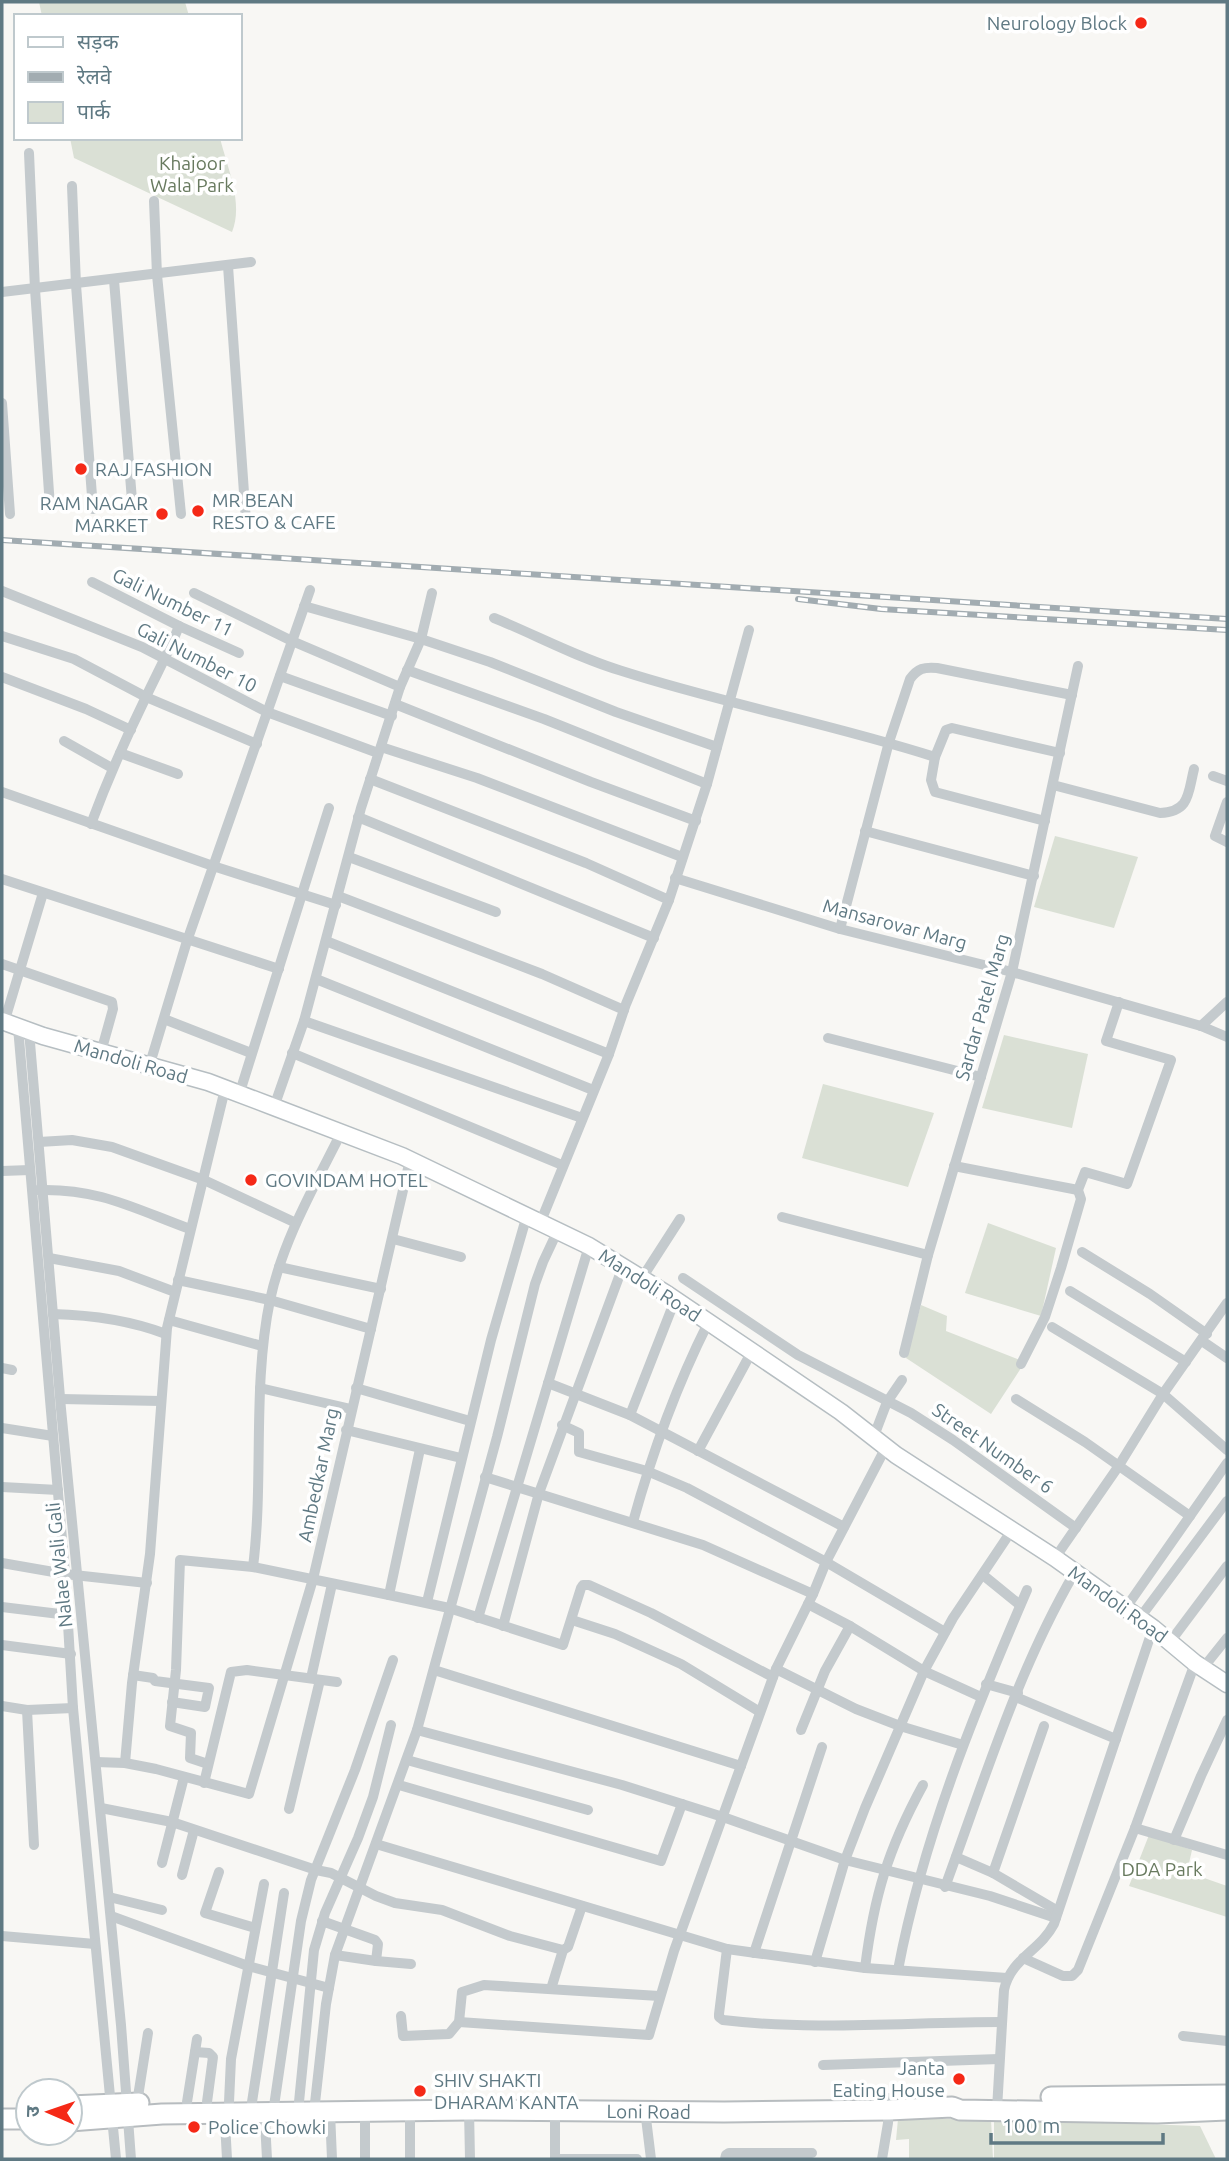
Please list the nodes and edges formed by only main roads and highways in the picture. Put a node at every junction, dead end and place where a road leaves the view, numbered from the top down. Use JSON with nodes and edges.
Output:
{"nodes":[{"id":1,"x":1227,"y":2095,"type":"edge"},
{"id":2,"x":997,"y":2103,"type":"junction"},
{"id":3,"x":889,"y":2104,"type":"junction"},
{"id":4,"x":84,"y":2106,"type":"edge"},
{"id":5,"x":122,"y":2106,"type":"junction"},
{"id":6,"x":315,"y":2106,"type":"junction"},
{"id":7,"x":1227,"y":2110,"type":"edge"},
{"id":8,"x":271,"y":2112,"type":"junction"},
{"id":9,"x":84,"y":2117,"type":"edge"}],
"edges":[{"from":1,"to":2,"type":"highway","name":"Loni Road"},
{"from":2,"to":3,"type":"highway","name":"Loni Road"},
{"from":2,"to":7,"type":"highway","name":"Loni Road"},
{"from":3,"to":6,"type":"highway","name":"Loni Road"},
{"from":3,"to":6,"type":"highway","name":"Loni Road"},
{"from":4,"to":5,"type":"highway","name":"Loni Road"},
{"from":5,"to":8,"type":"highway","name":"Loni Road"},
{"from":5,"to":8,"type":"highway","name":"Loni Road"},
{"from":5,"to":9,"type":"highway","name":"Loni Road"},
{"from":6,"to":8,"type":"highway","name":"Loni Road"},
{"from":6,"to":8,"type":"highway","name":"Loni Road"}]}
